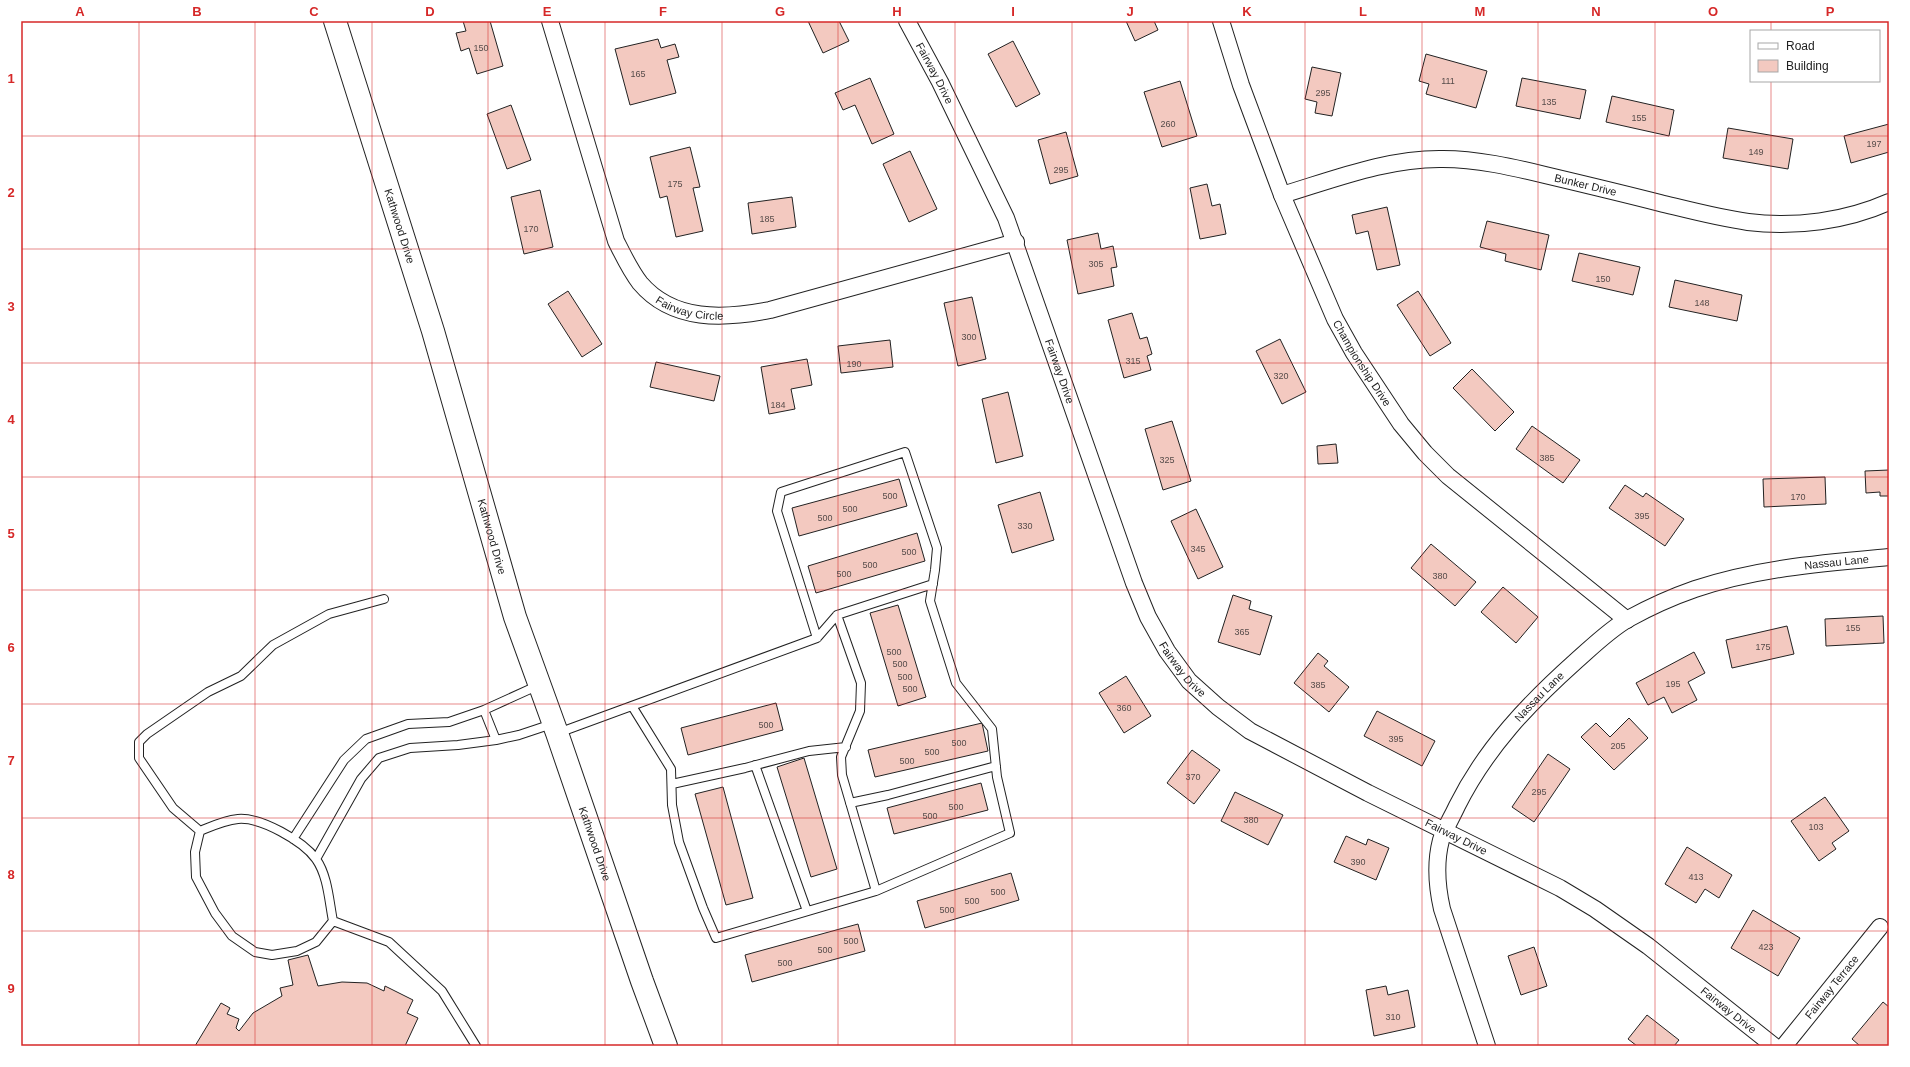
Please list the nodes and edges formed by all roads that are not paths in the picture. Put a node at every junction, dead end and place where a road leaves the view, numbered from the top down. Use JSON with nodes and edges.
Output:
{"nodes":[{"id":1,"x":335,"y":21,"type":"edge"},
{"id":2,"x":550,"y":21,"type":"edge"},
{"id":3,"x":907,"y":21,"type":"edge"},
{"id":4,"x":1221,"y":21,"type":"edge"},
{"id":5,"x":1282,"y":195,"type":"junction"},
{"id":6,"x":1889,"y":202,"type":"edge"},
{"id":7,"x":1016,"y":242,"type":"junction"},
{"id":8,"x":1889,"y":557,"type":"edge"},
{"id":9,"x":933,"y":584,"type":"junction"},
{"id":10,"x":384,"y":599,"type":"dead end"},
{"id":11,"x":837,"y":615,"type":"junction"},
{"id":12,"x":1627,"y":620,"type":"junction"},
{"id":13,"x":817,"y":638,"type":"junction"},
{"id":14,"x":540,"y":685,"type":"junction"},
{"id":15,"x":632,"y":706,"type":"junction"},
{"id":16,"x":484,"y":710,"type":"junction"},
{"id":17,"x":556,"y":728,"type":"junction"},
{"id":18,"x":496,"y":740,"type":"junction"},
{"id":19,"x":846,"y":747,"type":"junction"},
{"id":20,"x":755,"y":765,"type":"junction"},
{"id":21,"x":996,"y":766,"type":"junction"},
{"id":22,"x":672,"y":784,"type":"junction"},
{"id":23,"x":850,"y":803,"type":"junction"},
{"id":24,"x":1445,"y":830,"type":"junction"},
{"id":25,"x":200,"y":831,"type":"junction"},
{"id":26,"x":293,"y":839,"type":"junction"},
{"id":27,"x":316,"y":859,"type":"junction"},
{"id":28,"x":876,"y":890,"type":"junction"},
{"id":29,"x":807,"y":911,"type":"junction"},
{"id":30,"x":333,"y":921,"type":"junction"},
{"id":31,"x":1880,"y":927,"type":"dead end"},
{"id":32,"x":476,"y":1046,"type":"edge"},
{"id":33,"x":666,"y":1046,"type":"edge"},
{"id":34,"x":1486,"y":1046,"type":"edge"},
{"id":35,"x":1774,"y":1046,"type":"edge"},
{"id":36,"x":1784,"y":1046,"type":"edge"}],
"edges":[{"from":1,"to":14,"type":"street","name":"Kathwood Drive"},
{"from":2,"to":7,"type":"street","name":"Fairway Circle"},
{"from":3,"to":7,"type":"street","name":"Fairway Drive"},
{"from":4,"to":5,"type":"street","name":"Championship Drive"},
{"from":5,"to":6,"type":"street","name":"Bunker Drive"},
{"from":5,"to":12,"type":"street","name":"Championship Drive"},
{"from":7,"to":24,"type":"street","name":"Fairway Drive"},
{"from":8,"to":12,"type":"street","name":"Nassau Lane"},
{"from":9,"to":11,"type":"lane"},
{"from":9,"to":13,"type":"lane"},
{"from":9,"to":21,"type":"lane"},
{"from":10,"to":25,"type":"lane"},
{"from":11,"to":13,"type":"lane"},
{"from":11,"to":19,"type":"lane"},
{"from":12,"to":24,"type":"street","name":"Nassau Lane"},
{"from":13,"to":15,"type":"lane"},
{"from":14,"to":16,"type":"lane"},
{"from":14,"to":17,"type":"street","name":"Kathwood Drive"},
{"from":15,"to":17,"type":"lane"},
{"from":15,"to":22,"type":"lane"},
{"from":16,"to":18,"type":"lane"},
{"from":16,"to":26,"type":"lane"},
{"from":17,"to":18,"type":"lane"},
{"from":17,"to":33,"type":"street","name":"Kathwood Drive"},
{"from":18,"to":27,"type":"lane"},
{"from":19,"to":20,"type":"lane"},
{"from":19,"to":23,"type":"lane"},
{"from":20,"to":22,"type":"lane"},
{"from":20,"to":29,"type":"lane"},
{"from":21,"to":23,"type":"lane"},
{"from":21,"to":28,"type":"lane"},
{"from":22,"to":29,"type":"lane"},
{"from":23,"to":28,"type":"lane"},
{"from":24,"to":34,"type":"street","name":"Nassau Lane"},
{"from":24,"to":35,"type":"street","name":"Fairway Drive"},
{"from":25,"to":26,"type":"lane"},
{"from":25,"to":30,"type":"lane"},
{"from":26,"to":27,"type":"lane"},
{"from":27,"to":30,"type":"lane"},
{"from":28,"to":29,"type":"lane"},
{"from":30,"to":32,"type":"lane"},
{"from":31,"to":36,"type":"street","name":"Fairway Terrace"}]}
